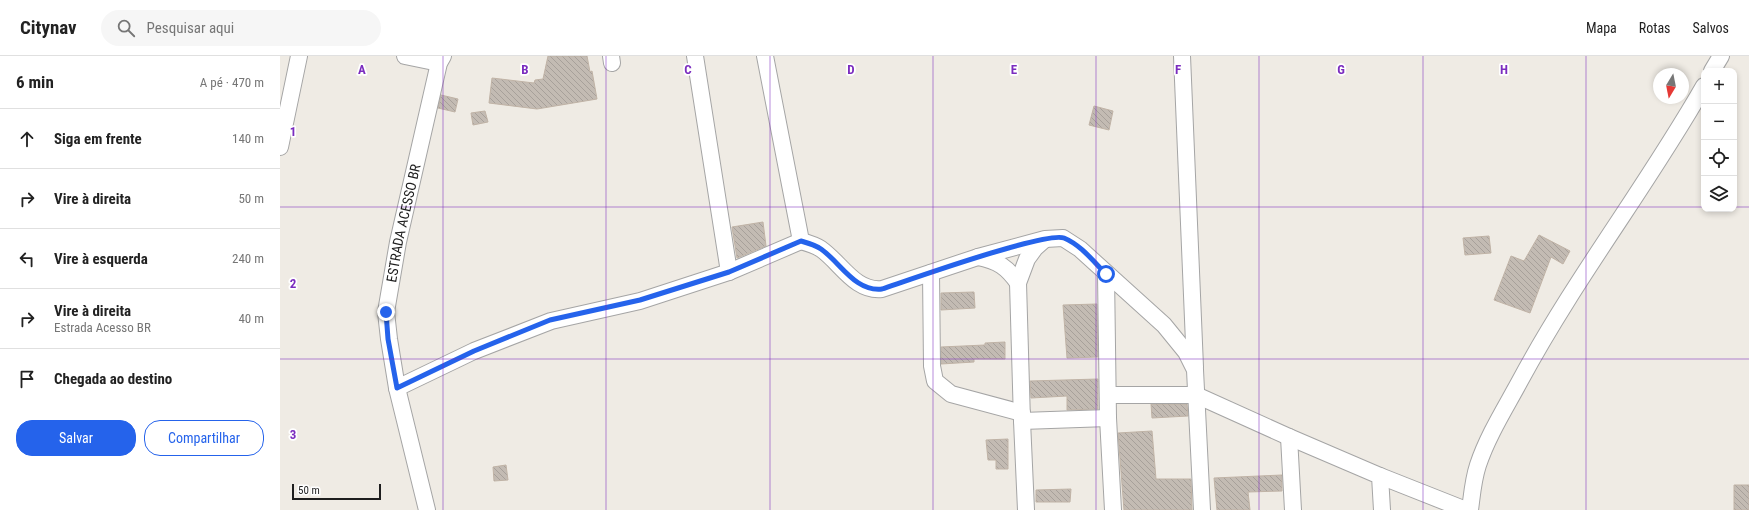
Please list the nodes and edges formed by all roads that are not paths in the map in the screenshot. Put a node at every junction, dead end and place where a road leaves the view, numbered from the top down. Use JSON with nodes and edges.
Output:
{"nodes":[{"id":1,"x":299,"y":56,"type":"edge"},
{"id":2,"x":405,"y":56,"type":"edge"},
{"id":3,"x":695,"y":56,"type":"edge"},
{"id":4,"x":765,"y":56,"type":"edge"},
{"id":5,"x":1182,"y":56,"type":"edge"},
{"id":6,"x":1721,"y":56,"type":"edge"},
{"id":7,"x":441,"y":60,"type":"edge"},
{"id":8,"x":1714,"y":68,"type":"edge"},
{"id":9,"x":1701,"y":91,"type":"edge"},
{"id":10,"x":280,"y":147,"type":"edge"},
{"id":11,"x":1045,"y":239,"type":"junction"},
{"id":12,"x":801,"y":241,"type":"junction"},
{"id":13,"x":978,"y":257,"type":"junction"},
{"id":14,"x":729,"y":272,"type":"junction"},
{"id":15,"x":931,"y":273,"type":"junction"},
{"id":16,"x":1106,"y":274,"type":"junction"},
{"id":17,"x":1018,"y":283,"type":"junction"},
{"id":18,"x":1196,"y":370,"type":"junction"},
{"id":19,"x":397,"y":388,"type":"junction"},
{"id":20,"x":1108,"y":395,"type":"junction"},
{"id":21,"x":1196,"y":395,"type":"junction"},
{"id":22,"x":1022,"y":417,"type":"junction"},
{"id":23,"x":1108,"y":418,"type":"junction"},
{"id":24,"x":1289,"y":437,"type":"junction"},
{"id":25,"x":1380,"y":476,"type":"junction"},
{"id":26,"x":427,"y":510,"type":"edge"},
{"id":27,"x":1026,"y":510,"type":"edge"},
{"id":28,"x":1113,"y":510,"type":"edge"},
{"id":29,"x":1202,"y":510,"type":"edge"},
{"id":30,"x":1293,"y":510,"type":"edge"},
{"id":31,"x":1382,"y":510,"type":"edge"},
{"id":32,"x":1466,"y":510,"type":"edge"},
{"id":33,"x":1470,"y":510,"type":"edge"}],
"edges":[{"from":1,"to":10,"type":"street"},
{"from":2,"to":7,"type":"street"},
{"from":3,"to":14,"type":"street"},
{"from":4,"to":12,"type":"street"},
{"from":5,"to":18,"type":"street"},
{"from":6,"to":8,"type":"street"},
{"from":7,"to":19,"type":"street","name":"ESTRADA ACESSO BR"},
{"from":9,"to":33,"type":"street"},
{"from":11,"to":13,"type":"street"},
{"from":11,"to":16,"type":"street"},
{"from":11,"to":17,"type":"street"},
{"from":12,"to":14,"type":"street"},
{"from":12,"to":15,"type":"street"},
{"from":13,"to":15,"type":"street"},
{"from":13,"to":17,"type":"street"},
{"from":14,"to":19,"type":"street"},
{"from":15,"to":22,"type":"street"},
{"from":16,"to":18,"type":"street"},
{"from":16,"to":20,"type":"street"},
{"from":17,"to":22,"type":"street"},
{"from":18,"to":21,"type":"street"},
{"from":19,"to":26,"type":"street","name":"ESTRADA ACESSO BR"},
{"from":20,"to":21,"type":"street"},
{"from":20,"to":23,"type":"street"},
{"from":21,"to":24,"type":"street"},
{"from":21,"to":29,"type":"street"},
{"from":22,"to":23,"type":"street"},
{"from":22,"to":27,"type":"street"},
{"from":23,"to":28,"type":"street"},
{"from":24,"to":25,"type":"street"},
{"from":24,"to":30,"type":"street"},
{"from":25,"to":31,"type":"street"},
{"from":25,"to":32,"type":"street"}]}
